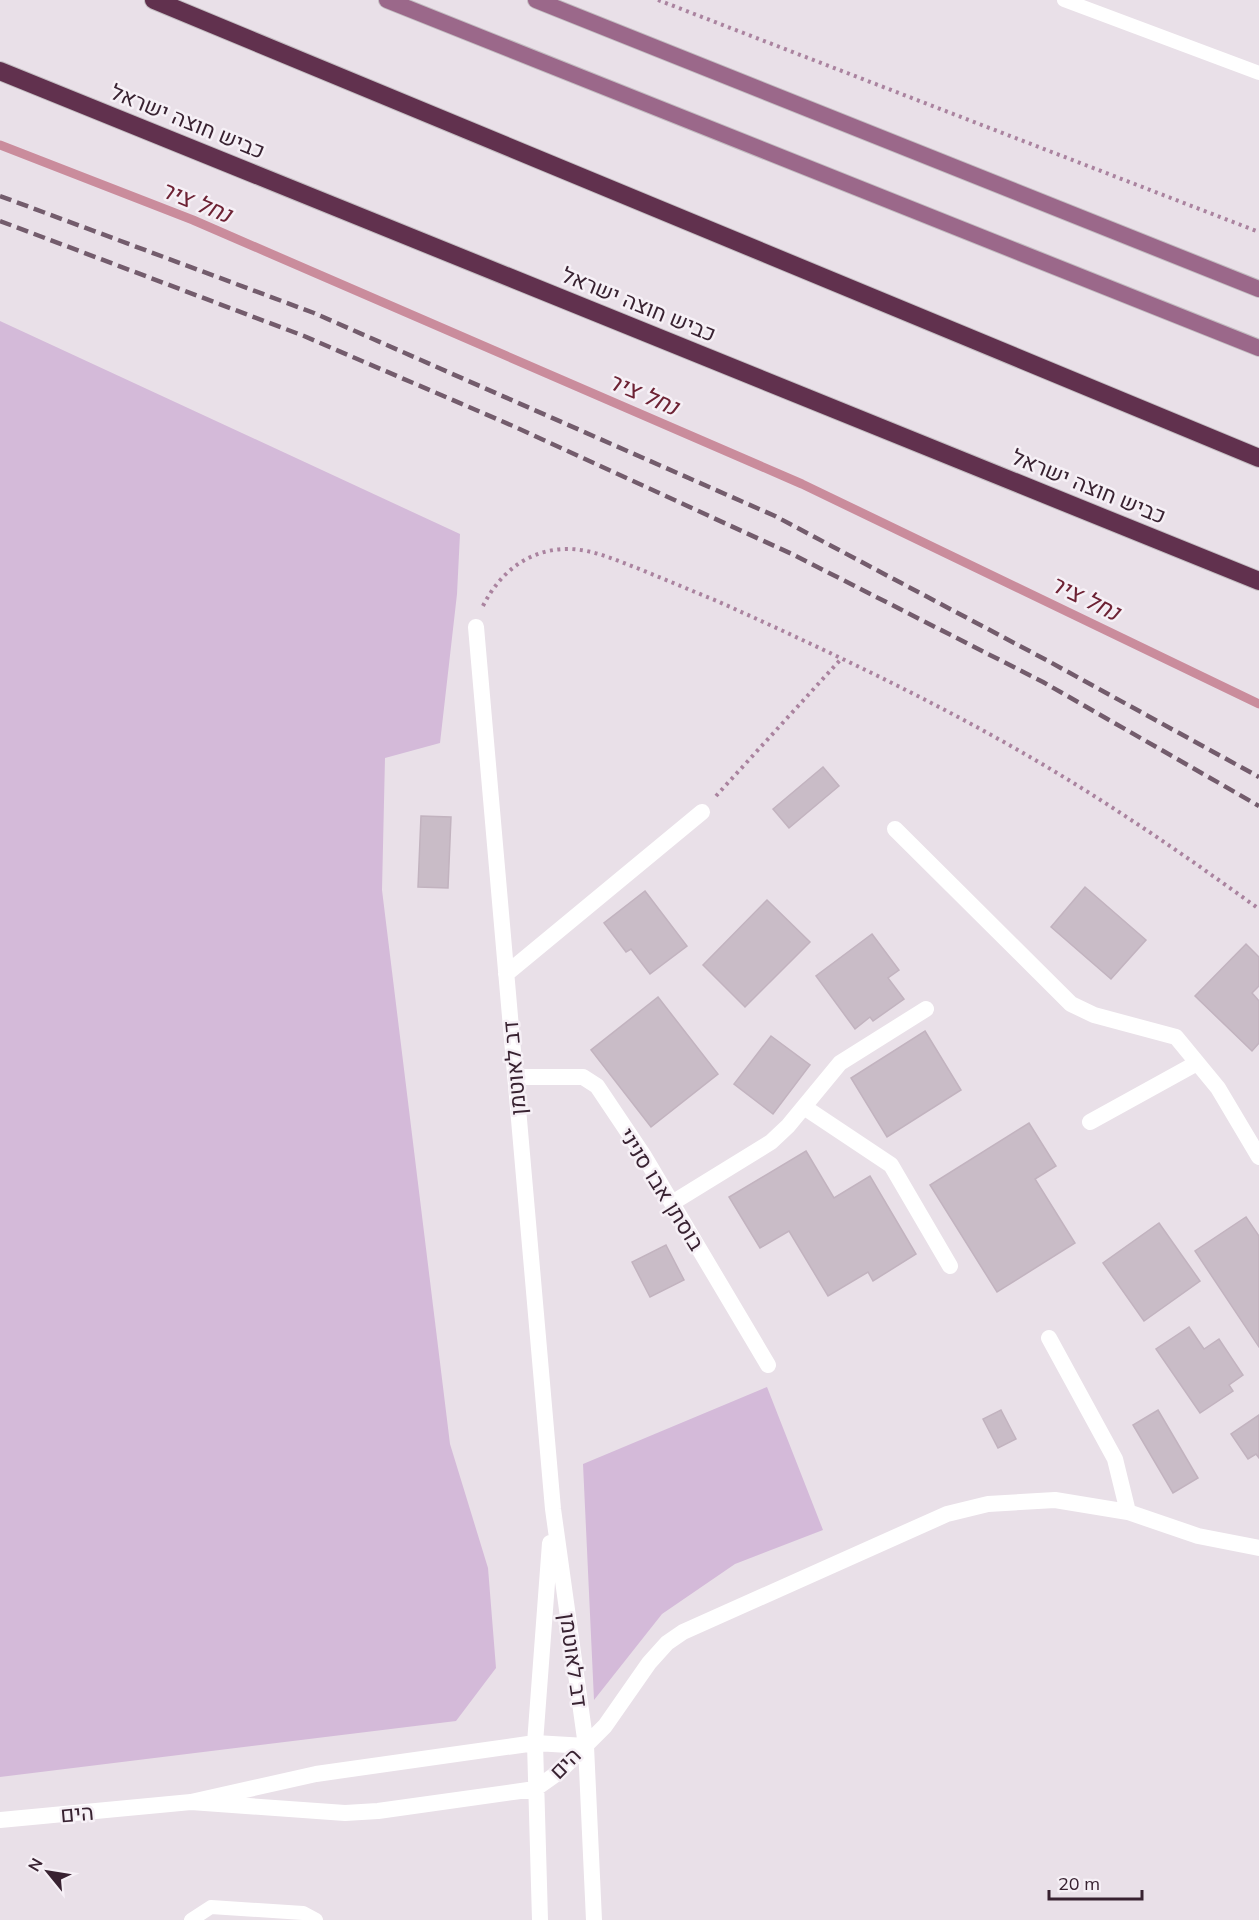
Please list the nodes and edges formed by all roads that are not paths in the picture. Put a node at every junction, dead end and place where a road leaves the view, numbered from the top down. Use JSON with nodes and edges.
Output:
{"nodes":[{"id":1,"x":154,"y":0,"type":"edge"},
{"id":2,"x":387,"y":0,"type":"edge"},
{"id":3,"x":536,"y":0,"type":"edge"},
{"id":4,"x":1064,"y":0,"type":"edge"},
{"id":5,"x":0,"y":71,"type":"edge"},
{"id":6,"x":1259,"y":73,"type":"edge"},
{"id":7,"x":1259,"y":289,"type":"edge"},
{"id":8,"x":1259,"y":348,"type":"edge"},
{"id":9,"x":1259,"y":458,"type":"edge"},
{"id":10,"x":1259,"y":581,"type":"edge"},
{"id":11,"x":476,"y":627,"type":"road end"},
{"id":12,"x":702,"y":812,"type":"road end"},
{"id":13,"x":895,"y":829,"type":"dead end"},
{"id":14,"x":506,"y":974,"type":"junction"},
{"id":15,"x":926,"y":1009,"type":"dead end"},
{"id":16,"x":1197,"y":1063,"type":"junction"},
{"id":17,"x":515,"y":1077,"type":"junction"},
{"id":18,"x":804,"y":1107,"type":"junction"},
{"id":19,"x":1090,"y":1122,"type":"dead end"},
{"id":20,"x":1259,"y":1156,"type":"edge"},
{"id":21,"x":672,"y":1203,"type":"junction"},
{"id":22,"x":950,"y":1266,"type":"dead end"},
{"id":23,"x":1049,"y":1338,"type":"dead end"},
{"id":24,"x":768,"y":1365,"type":"dead end"},
{"id":25,"x":553,"y":1509,"type":"junction"},
{"id":26,"x":1128,"y":1512,"type":"junction"},
{"id":27,"x":1259,"y":1548,"type":"edge"},
{"id":28,"x":535,"y":1743,"type":"junction"},
{"id":29,"x":586,"y":1746,"type":"junction"},
{"id":30,"x":535,"y":1789,"type":"junction"},
{"id":31,"x":190,"y":1802,"type":"junction"},
{"id":32,"x":0,"y":1820,"type":"edge"},
{"id":33,"x":191,"y":1920,"type":"edge"},
{"id":34,"x":316,"y":1920,"type":"edge"},
{"id":35,"x":540,"y":1920,"type":"edge"},
{"id":36,"x":594,"y":1920,"type":"edge"}],
"edges":[{"from":1,"to":9,"type":"highway"},
{"from":2,"to":8,"type":"main road"},
{"from":3,"to":7,"type":"main road"},
{"from":4,"to":6,"type":"lane"},
{"from":5,"to":10,"type":"highway","name":"כביש חוצה ישראל"},
{"from":11,"to":14,"type":"street","name":"דב לאוטמן"},
{"from":12,"to":14,"type":"street"},
{"from":13,"to":16,"type":"street"},
{"from":14,"to":17,"type":"street","name":"דב לאוטמן"},
{"from":15,"to":18,"type":"street"},
{"from":16,"to":19,"type":"street"},
{"from":16,"to":20,"type":"street"},
{"from":17,"to":21,"type":"street","name":"בוסתן אבו סניני"},
{"from":17,"to":25,"type":"street","name":"דב לאוטמן"},
{"from":18,"to":21,"type":"street"},
{"from":18,"to":22,"type":"street"},
{"from":21,"to":24,"type":"street","name":"בוסתן אבו סניני"},
{"from":23,"to":26,"type":"street"},
{"from":25,"to":28,"type":"street","name":"דב לאוטמן"},
{"from":25,"to":29,"type":"street","name":"דב לאוטמן"},
{"from":26,"to":27,"type":"street"},
{"from":26,"to":29,"type":"street"},
{"from":28,"to":29,"type":"street","name":"הים"},
{"from":28,"to":30,"type":"street","name":"דב לאוטמן"},
{"from":28,"to":31,"type":"street","name":"הים"},
{"from":29,"to":30,"type":"street","name":"הים"},
{"from":29,"to":36,"type":"street","name":"דב לאוטמן"},
{"from":30,"to":31,"type":"street","name":"הים"},
{"from":30,"to":35,"type":"street","name":"דב לאוטמן"},
{"from":31,"to":32,"type":"street","name":"הים"},
{"from":33,"to":34,"type":"lane"}]}
